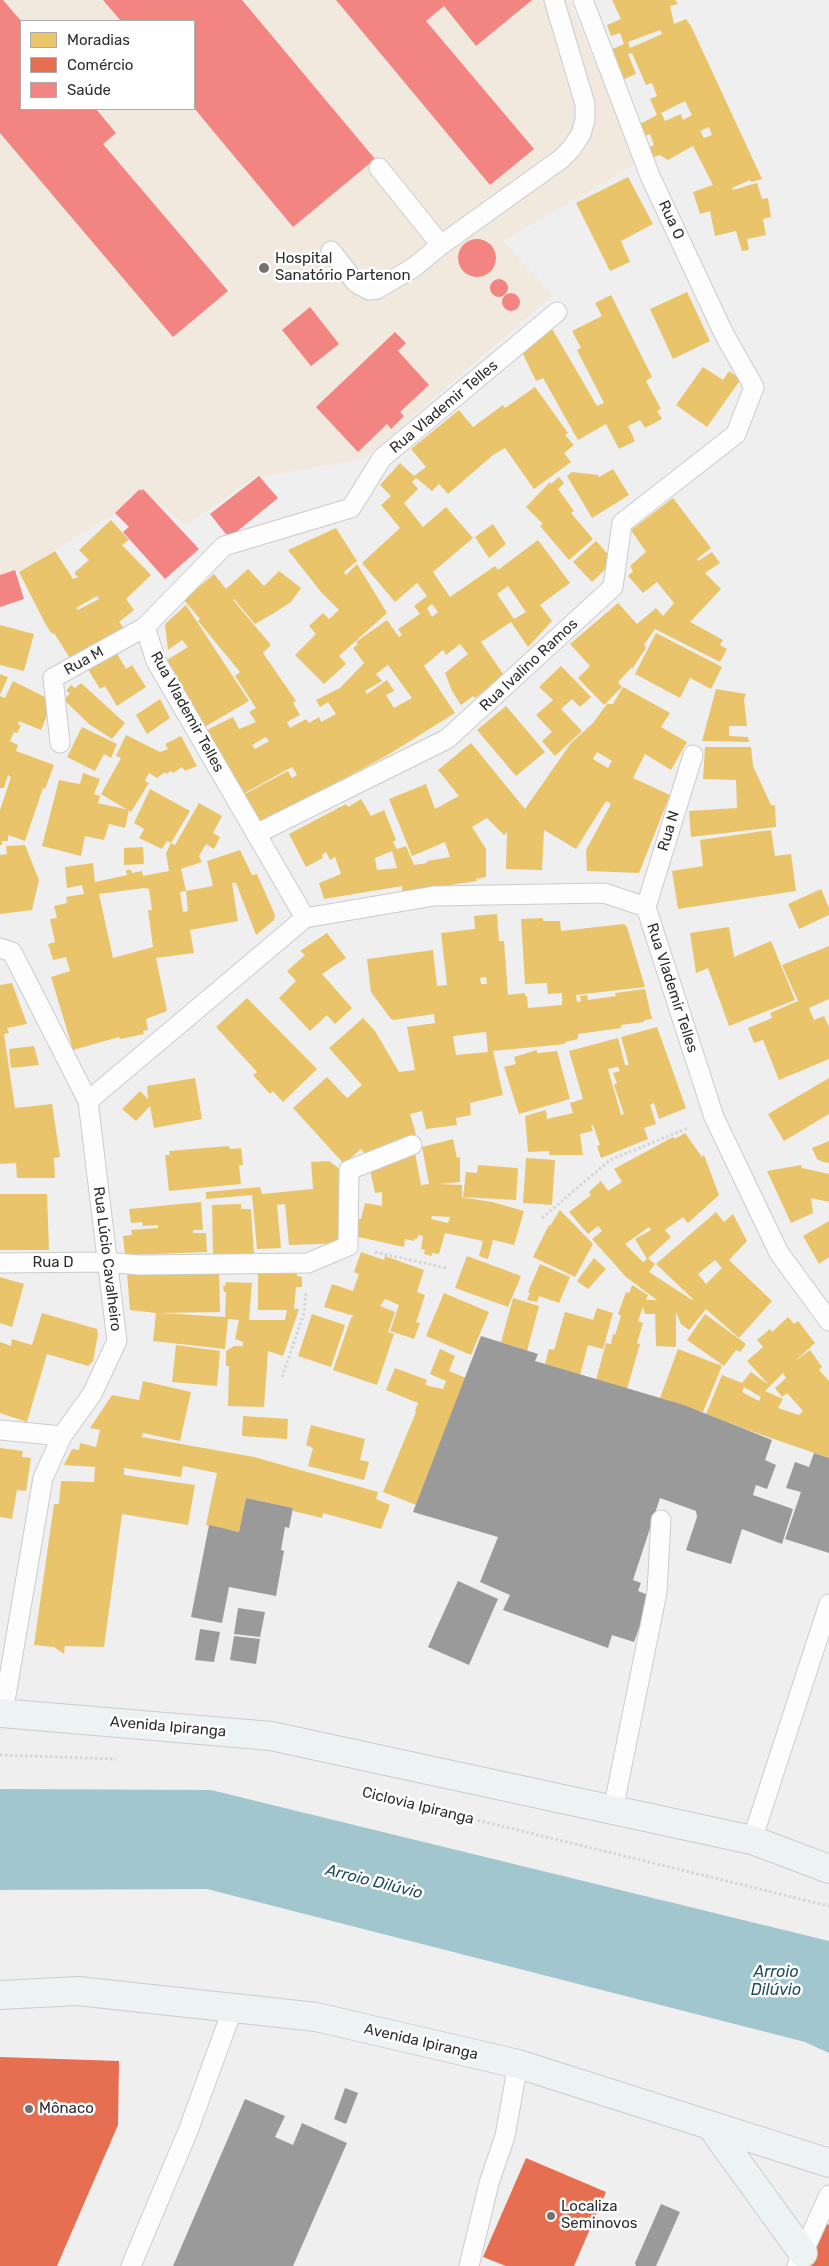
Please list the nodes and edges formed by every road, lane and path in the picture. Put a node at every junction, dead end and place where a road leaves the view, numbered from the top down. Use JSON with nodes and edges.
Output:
{"nodes":[{"id":1,"x":554,"y":0,"type":"edge"},
{"id":2,"x":583,"y":0,"type":"edge"},
{"id":3,"x":379,"y":168,"type":"dead end"},
{"id":4,"x":441,"y":245,"type":"junction"},
{"id":5,"x":331,"y":252,"type":"dead end"},
{"id":6,"x":557,"y":312,"type":"dead end"},
{"id":7,"x":736,"y":434,"type":"joint"},
{"id":8,"x":145,"y":626,"type":"junction"},
{"id":9,"x":60,"y":743,"type":"dead end"},
{"id":10,"x":693,"y":755,"type":"dead end"},
{"id":11,"x":256,"y":834,"type":"junction"},
{"id":12,"x":646,"y":907,"type":"junction"},
{"id":13,"x":305,"y":918,"type":"junction"},
{"id":14,"x":6,"y":950,"type":"edge"},
{"id":15,"x":88,"y":1101,"type":"junction"},
{"id":16,"x":714,"y":1117,"type":"junction"},
{"id":17,"x":412,"y":1144,"type":"dead end"},
{"id":18,"x":542,"y":1218,"type":"dead end"},
{"id":19,"x":348,"y":1246,"type":"junction"},
{"id":20,"x":106,"y":1262,"type":"junction"},
{"id":21,"x":0,"y":1263,"type":"edge"},
{"id":22,"x":308,"y":1263,"type":"junction"},
{"id":23,"x":446,"y":1268,"type":"dead end"},
{"id":24,"x":829,"y":1321,"type":"edge"},
{"id":25,"x":282,"y":1377,"type":"dead end"},
{"id":26,"x":0,"y":1430,"type":"edge"},
{"id":27,"x":62,"y":1436,"type":"junction"},
{"id":28,"x":661,"y":1520,"type":"dead end"},
{"id":29,"x":829,"y":1604,"type":"edge"},
{"id":30,"x":2,"y":1713,"type":"edge"},
{"id":31,"x":0,"y":1755,"type":"edge"},
{"id":32,"x":125,"y":1759,"type":"dead end"},
{"id":33,"x":357,"y":1791,"type":"dead end"},
{"id":34,"x":613,"y":1810,"type":"junction"},
{"id":35,"x":752,"y":1840,"type":"junction"},
{"id":36,"x":829,"y":1869,"type":"edge"},
{"id":37,"x":829,"y":1906,"type":"edge"},
{"id":38,"x":0,"y":1994,"type":"edge"},
{"id":39,"x":233,"y":2008,"type":"junction"},
{"id":40,"x":518,"y":2064,"type":"junction"},
{"id":41,"x":710,"y":2126,"type":"junction"},
{"id":42,"x":829,"y":2163,"type":"edge"},
{"id":43,"x":829,"y":2195,"type":"edge"},
{"id":44,"x":800,"y":2259,"type":"edge"},
{"id":45,"x":131,"y":2266,"type":"edge"},
{"id":46,"x":470,"y":2266,"type":"edge"}],
"edges":[{"from":1,"to":4,"type":"lane"},
{"from":2,"to":7,"type":"lane","name":"Rua O"},
{"from":3,"to":4,"type":"lane"},
{"from":4,"to":5,"type":"lane"},
{"from":6,"to":8,"type":"lane","name":"Rua Vlademir Telles"},
{"from":7,"to":11,"type":"lane","name":"Rua Ivalino Ramos"},
{"from":8,"to":9,"type":"lane","name":"Rua M"},
{"from":8,"to":11,"type":"lane","name":"Rua Vlademir Telles"},
{"from":10,"to":12,"type":"lane","name":"Rua N"},
{"from":11,"to":13,"type":"lane","name":"Rua Vlademir Telles"},
{"from":12,"to":13,"type":"lane","name":"Rua Vlademir Telles"},
{"from":12,"to":16,"type":"lane","name":"Rua Vlademir Telles"},
{"from":13,"to":15,"type":"lane"},
{"from":14,"to":15,"type":"lane","name":"Rua Lúcio Cavalheiro"},
{"from":15,"to":20,"type":"lane","name":"Rua Lúcio Cavalheiro"},
{"from":16,"to":18,"type":"path"},
{"from":16,"to":24,"type":"lane","name":"Rua Vlademir Telles"},
{"from":17,"to":19,"type":"lane"},
{"from":19,"to":22,"type":"lane"},
{"from":19,"to":23,"type":"path"},
{"from":20,"to":21,"type":"lane","name":"Rua D"},
{"from":20,"to":22,"type":"lane","name":"Rua D"},
{"from":20,"to":27,"type":"lane","name":"Rua Lúcio Cavalheiro"},
{"from":22,"to":25,"type":"path"},
{"from":26,"to":27,"type":"lane"},
{"from":27,"to":30,"type":"lane","name":"Rua Lúcio Cavalheiro"},
{"from":28,"to":34,"type":"lane"},
{"from":29,"to":35,"type":"lane"},
{"from":30,"to":34,"type":"main road","name":"Avenida Ipiranga"},
{"from":31,"to":32,"type":"path"},
{"from":33,"to":37,"type":"path","name":"Ciclovia Ipiranga"},
{"from":34,"to":35,"type":"main road","name":"Avenida Ipiranga"},
{"from":35,"to":36,"type":"main road","name":"Avenida Ipiranga"},
{"from":38,"to":39,"type":"main road","name":"Avenida Ipiranga"},
{"from":39,"to":40,"type":"main road","name":"Avenida Ipiranga"},
{"from":39,"to":45,"type":"lane"},
{"from":40,"to":41,"type":"main road","name":"Avenida Ipiranga"},
{"from":40,"to":46,"type":"lane"},
{"from":41,"to":42,"type":"main road","name":"Avenida Ipiranga"},
{"from":41,"to":44,"type":"main road"},
{"from":43,"to":44,"type":"lane"}]}
